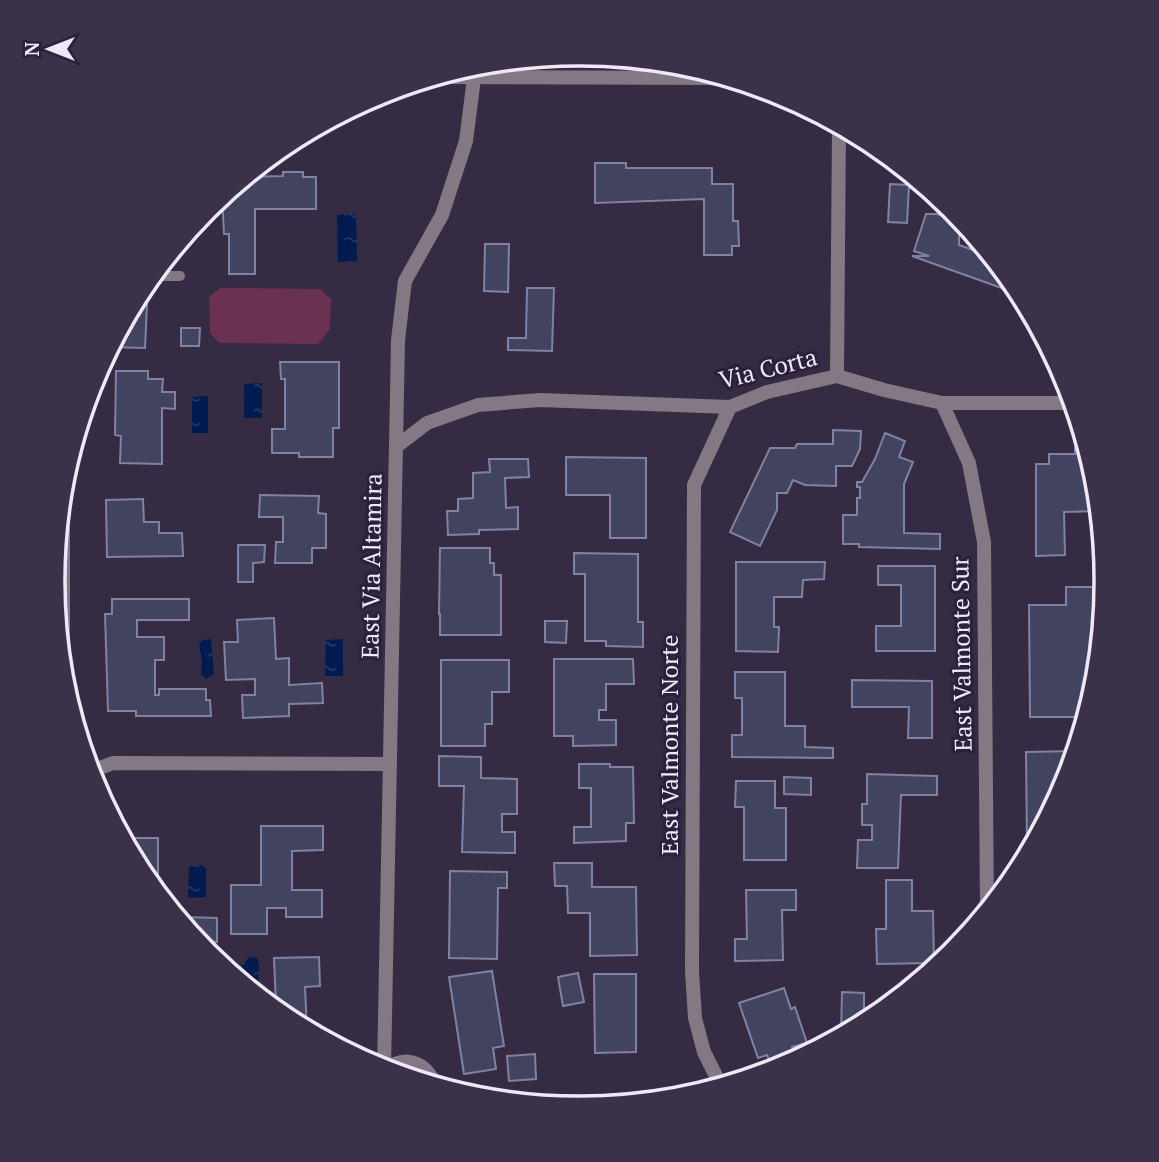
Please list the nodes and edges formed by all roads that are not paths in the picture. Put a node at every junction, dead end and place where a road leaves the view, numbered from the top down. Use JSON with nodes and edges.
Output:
{"nodes":[{"id":1,"x":474,"y":78,"type":"joint"},
{"id":2,"x":688,"y":78,"type":"edge"},
{"id":3,"x":839,"y":136,"type":"edge"},
{"id":4,"x":165,"y":276,"type":"edge"},
{"id":5,"x":180,"y":276,"type":"dead end"},
{"id":6,"x":837,"y":376,"type":"junction"},
{"id":7,"x":942,"y":403,"type":"junction"},
{"id":8,"x":1062,"y":403,"type":"edge"},
{"id":9,"x":730,"y":407,"type":"junction"},
{"id":10,"x":397,"y":446,"type":"junction"},
{"id":11,"x":390,"y":764,"type":"junction"},
{"id":12,"x":100,"y":768,"type":"edge"},
{"id":13,"x":988,"y":894,"type":"edge"},
{"id":14,"x":385,"y":1058,"type":"edge"},
{"id":15,"x":399,"y":1063,"type":"edge"},
{"id":16,"x":428,"y":1072,"type":"edge"},
{"id":17,"x":716,"y":1077,"type":"edge"}],
"edges":[{"from":1,"to":2,"type":"street"},
{"from":1,"to":10,"type":"street","name":"East Via Altamira"},
{"from":3,"to":6,"type":"street"},
{"from":4,"to":5,"type":"lane"},
{"from":6,"to":7,"type":"street","name":"Via Corta"},
{"from":6,"to":9,"type":"street","name":"Via Corta"},
{"from":7,"to":8,"type":"street","name":"Via Corta"},
{"from":7,"to":13,"type":"street","name":"East Valmonte Sur"},
{"from":9,"to":10,"type":"street","name":"Via Corta"},
{"from":9,"to":17,"type":"street","name":"East Valmonte Norte"},
{"from":10,"to":11,"type":"street","name":"East Via Altamira"},
{"from":11,"to":12,"type":"street"},
{"from":11,"to":14,"type":"street","name":"East Via Altamira"},
{"from":15,"to":16,"type":"street","name":"East Via Altamira"}]}
